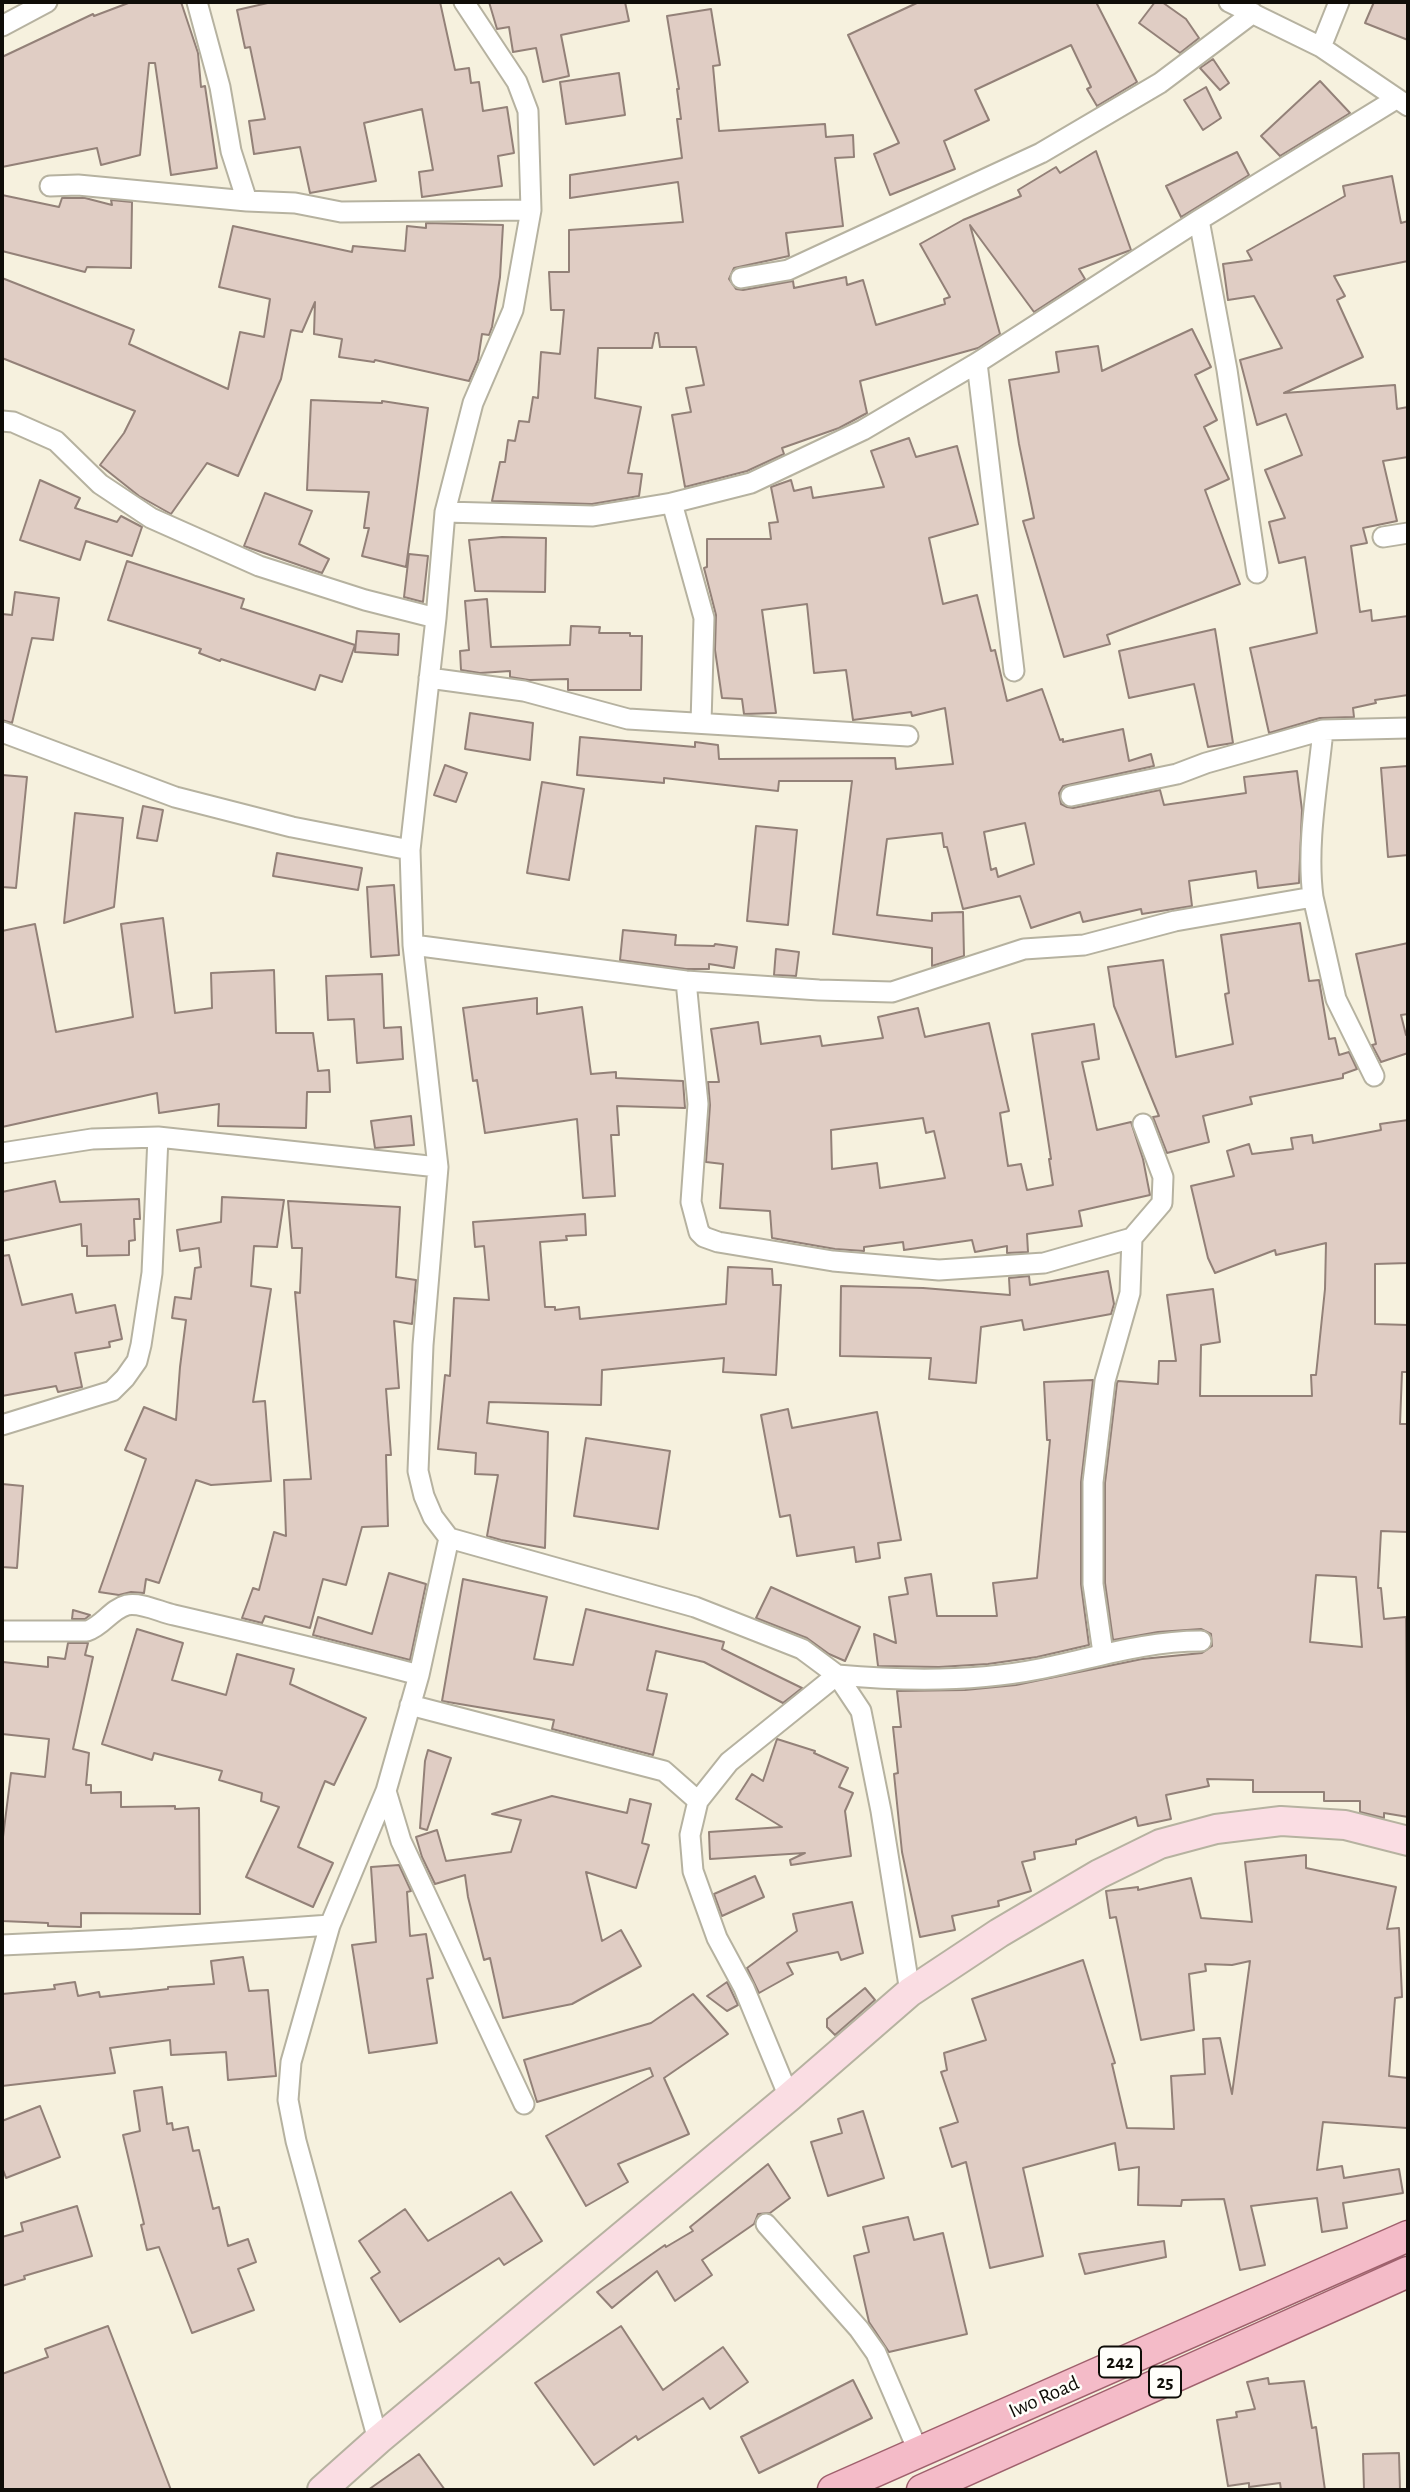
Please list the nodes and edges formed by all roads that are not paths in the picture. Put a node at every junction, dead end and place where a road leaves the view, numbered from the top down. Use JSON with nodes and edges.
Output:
{"nodes":[{"id":1,"x":47,"y":2,"type":"edge"},
{"id":2,"x":197,"y":2,"type":"edge"},
{"id":3,"x":464,"y":2,"type":"edge"},
{"id":4,"x":1229,"y":2,"type":"edge"},
{"id":5,"x":1339,"y":2,"type":"edge"},
{"id":6,"x":1253,"y":13,"type":"junction"},
{"id":7,"x":2,"y":26,"type":"edge"},
{"id":8,"x":1321,"y":47,"type":"junction"},
{"id":9,"x":1402,"y":102,"type":"edge"},
{"id":10,"x":50,"y":186,"type":"dead end"},
{"id":11,"x":247,"y":201,"type":"junction"},
{"id":12,"x":531,"y":210,"type":"junction"},
{"id":13,"x":1199,"y":220,"type":"junction"},
{"id":14,"x":741,"y":278,"type":"dead end"},
{"id":15,"x":977,"y":363,"type":"junction"},
{"id":16,"x":2,"y":421,"type":"edge"},
{"id":17,"x":672,"y":503,"type":"junction"},
{"id":18,"x":445,"y":512,"type":"junction"},
{"id":19,"x":1408,"y":533,"type":"edge"},
{"id":20,"x":1383,"y":537,"type":"dead end"},
{"id":21,"x":1257,"y":573,"type":"dead end"},
{"id":22,"x":436,"y":618,"type":"junction"},
{"id":23,"x":1014,"y":671,"type":"dead end"},
{"id":24,"x":429,"y":678,"type":"junction"},
{"id":25,"x":701,"y":723,"type":"junction"},
{"id":26,"x":1408,"y":728,"type":"edge"},
{"id":27,"x":1323,"y":730,"type":"junction"},
{"id":28,"x":2,"y":732,"type":"edge"},
{"id":29,"x":908,"y":736,"type":"dead end"},
{"id":30,"x":1071,"y":796,"type":"dead end"},
{"id":31,"x":410,"y":850,"type":"junction"},
{"id":32,"x":1313,"y":897,"type":"junction"},
{"id":33,"x":413,"y":945,"type":"junction"},
{"id":34,"x":686,"y":981,"type":"junction"},
{"id":35,"x":1374,"y":1076,"type":"dead end"},
{"id":36,"x":1143,"y":1124,"type":"dead end"},
{"id":37,"x":158,"y":1137,"type":"junction"},
{"id":38,"x":2,"y":1153,"type":"edge"},
{"id":39,"x":438,"y":1167,"type":"junction"},
{"id":40,"x":1132,"y":1238,"type":"junction"},
{"id":41,"x":2,"y":1424,"type":"edge"},
{"id":42,"x":449,"y":1538,"type":"junction"},
{"id":43,"x":2,"y":1631,"type":"edge"},
{"id":44,"x":1201,"y":1641,"type":"dead end"},
{"id":45,"x":1103,"y":1653,"type":"junction"},
{"id":46,"x":419,"y":1675,"type":"junction"},
{"id":47,"x":838,"y":1675,"type":"junction"},
{"id":48,"x":410,"y":1705,"type":"junction"},
{"id":49,"x":386,"y":1791,"type":"junction"},
{"id":50,"x":698,"y":1801,"type":"junction"},
{"id":51,"x":1408,"y":1841,"type":"edge"},
{"id":52,"x":330,"y":1925,"type":"junction"},
{"id":53,"x":2,"y":1945,"type":"edge"},
{"id":54,"x":910,"y":1992,"type":"junction"},
{"id":55,"x":789,"y":2096,"type":"junction"},
{"id":56,"x":524,"y":2104,"type":"dead end"},
{"id":57,"x":766,"y":2224,"type":"dead end"},
{"id":58,"x":1408,"y":2236,"type":"edge"},
{"id":59,"x":1408,"y":2272,"type":"edge"},
{"id":60,"x":1203,"y":2325,"type":"junction"},
{"id":61,"x":1219,"y":2358,"type":"junction"},
{"id":62,"x":378,"y":2440,"type":"junction"},
{"id":63,"x":919,"y":2453,"type":"junction"},
{"id":64,"x":322,"y":2490,"type":"edge"},
{"id":65,"x":833,"y":2490,"type":"edge"},
{"id":66,"x":922,"y":2490,"type":"edge"}],
"edges":[{"from":1,"to":7,"type":"street"},
{"from":2,"to":11,"type":"street"},
{"from":3,"to":12,"type":"street"},
{"from":4,"to":6,"type":"street"},
{"from":5,"to":8,"type":"street"},
{"from":6,"to":8,"type":"street"},
{"from":6,"to":14,"type":"street"},
{"from":8,"to":9,"type":"street"},
{"from":9,"to":13,"type":"street"},
{"from":10,"to":11,"type":"street"},
{"from":11,"to":12,"type":"street"},
{"from":12,"to":18,"type":"street"},
{"from":13,"to":15,"type":"street"},
{"from":13,"to":21,"type":"street"},
{"from":15,"to":17,"type":"street"},
{"from":15,"to":23,"type":"street"},
{"from":16,"to":22,"type":"street"},
{"from":17,"to":18,"type":"street"},
{"from":17,"to":25,"type":"street"},
{"from":18,"to":22,"type":"street"},
{"from":19,"to":20,"type":"street"},
{"from":22,"to":24,"type":"street"},
{"from":24,"to":25,"type":"street"},
{"from":24,"to":31,"type":"street"},
{"from":25,"to":29,"type":"street"},
{"from":26,"to":27,"type":"street"},
{"from":27,"to":30,"type":"street"},
{"from":27,"to":32,"type":"street"},
{"from":28,"to":31,"type":"street"},
{"from":31,"to":33,"type":"street"},
{"from":32,"to":34,"type":"street"},
{"from":32,"to":35,"type":"street"},
{"from":33,"to":34,"type":"street"},
{"from":33,"to":39,"type":"street"},
{"from":34,"to":40,"type":"street"},
{"from":36,"to":40,"type":"street"},
{"from":37,"to":38,"type":"street"},
{"from":37,"to":39,"type":"street"},
{"from":37,"to":41,"type":"street"},
{"from":39,"to":42,"type":"street"},
{"from":40,"to":45,"type":"street"},
{"from":42,"to":46,"type":"street"},
{"from":42,"to":47,"type":"street"},
{"from":43,"to":46,"type":"street"},
{"from":44,"to":45,"type":"street"},
{"from":45,"to":47,"type":"street"},
{"from":46,"to":48,"type":"street"},
{"from":47,"to":50,"type":"street"},
{"from":47,"to":54,"type":"street"},
{"from":48,"to":49,"type":"street"},
{"from":48,"to":50,"type":"street"},
{"from":49,"to":52,"type":"street"},
{"from":49,"to":56,"type":"street"},
{"from":50,"to":55,"type":"street"},
{"from":51,"to":54,"type":"street"},
{"from":52,"to":53,"type":"street"},
{"from":52,"to":62,"type":"street"},
{"from":54,"to":55,"type":"street"},
{"from":55,"to":62,"type":"street"},
{"from":57,"to":63,"type":"street"},
{"from":58,"to":60,"type":"main road","name":"Iwo Road","number":"242"},
{"from":59,"to":61,"type":"main road","name":"Iwo Road","number":"25"},
{"from":60,"to":61,"type":"main road"},
{"from":60,"to":63,"type":"main road","name":"Iwo Road","number":"242"},
{"from":61,"to":66,"type":"main road","name":"Iwo Road","number":"25"},
{"from":62,"to":64,"type":"street"},
{"from":63,"to":65,"type":"main road","name":"Iwo Road","number":"242"}]}
